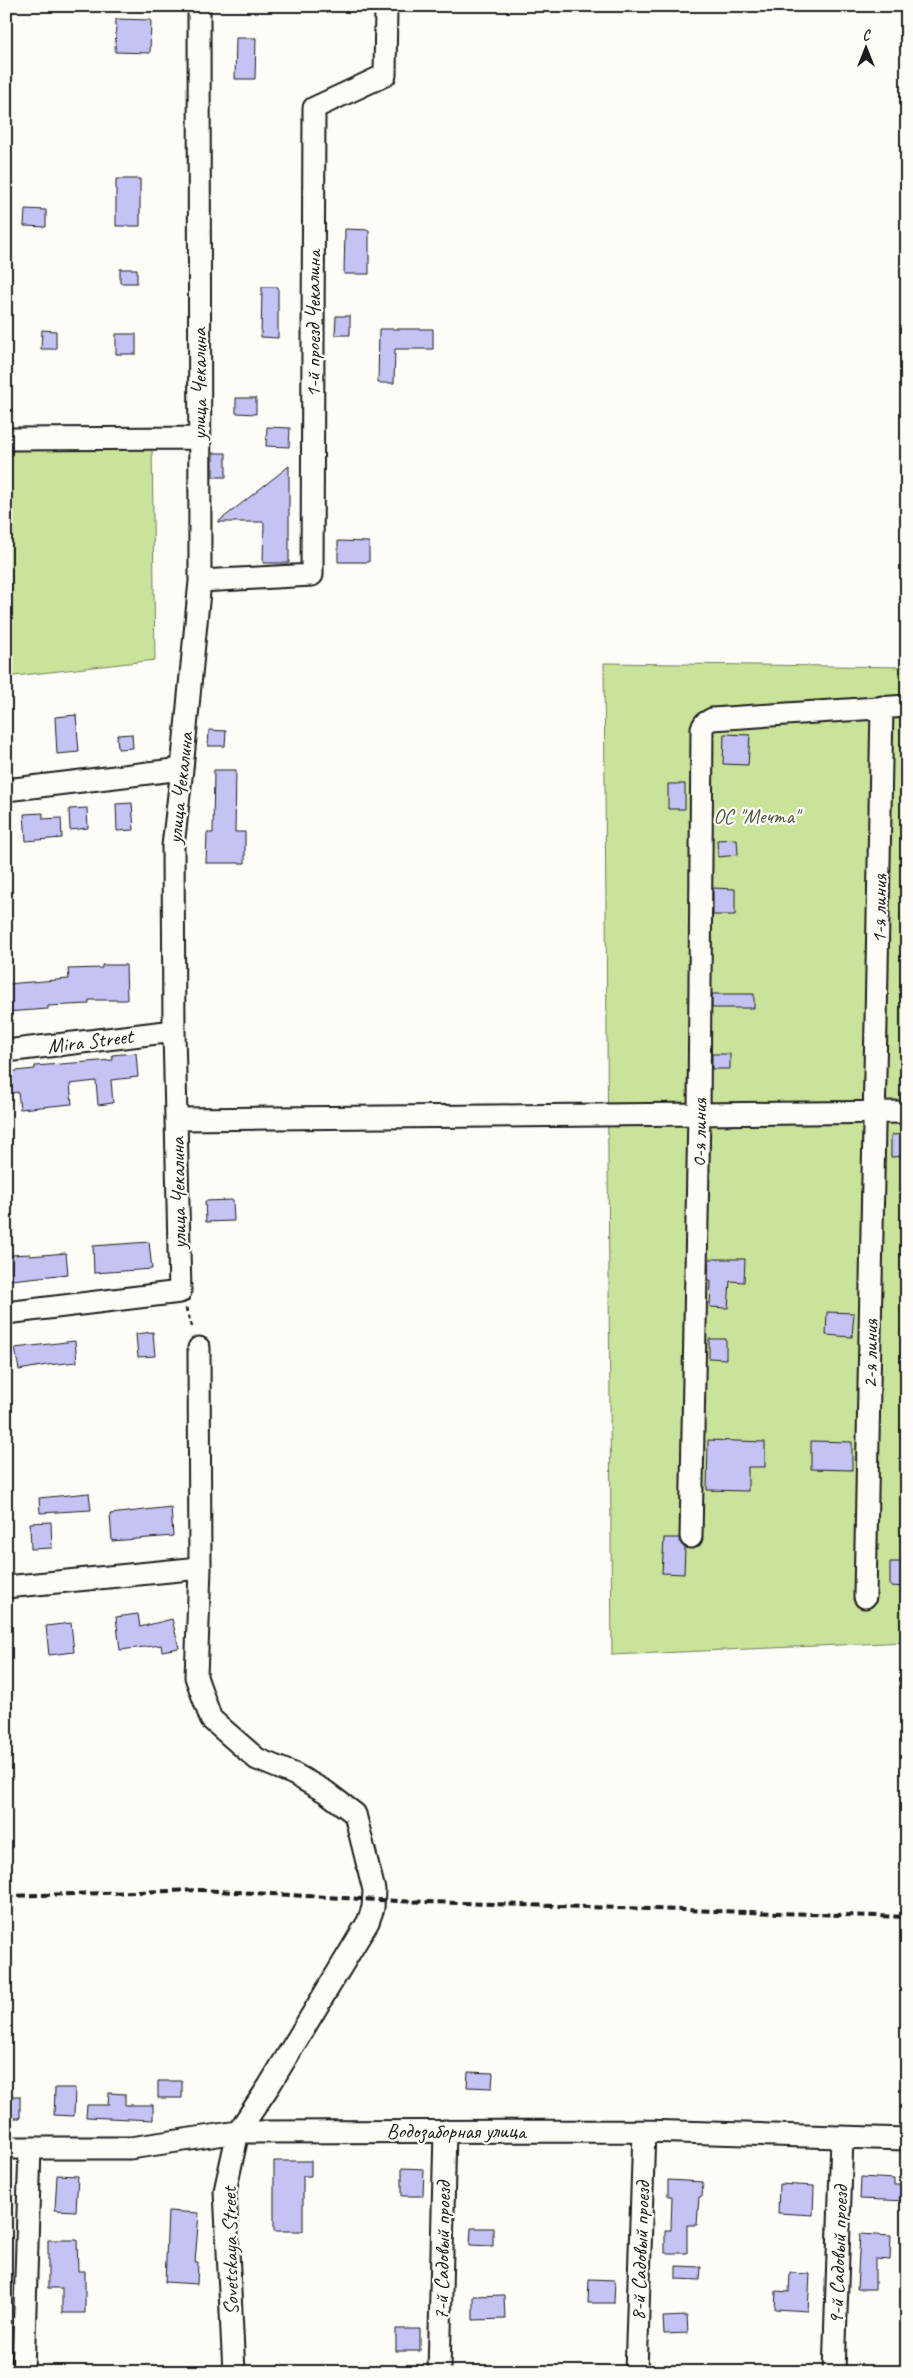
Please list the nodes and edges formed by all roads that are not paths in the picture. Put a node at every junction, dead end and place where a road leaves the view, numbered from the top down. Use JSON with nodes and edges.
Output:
{"nodes":[{"id":1,"x":199,"y":6,"type":"edge"},
{"id":2,"x":386,"y":6,"type":"edge"},
{"id":3,"x":199,"y":438,"type":"junction"},
{"id":4,"x":6,"y":439,"type":"edge"},
{"id":5,"x":200,"y":581,"type":"junction"},
{"id":6,"x":882,"y":706,"type":"junction"},
{"id":7,"x":907,"y":706,"type":"edge"},
{"id":8,"x":182,"y":769,"type":"junction"},
{"id":9,"x":6,"y":790,"type":"edge"},
{"id":10,"x":174,"y":1031,"type":"junction"},
{"id":11,"x":6,"y":1050,"type":"edge"},
{"id":12,"x":875,"y":1111,"type":"junction"},
{"id":13,"x":907,"y":1112,"type":"edge"},
{"id":14,"x":699,"y":1113,"type":"junction"},
{"id":15,"x":176,"y":1119,"type":"junction"},
{"id":16,"x":6,"y":1314,"type":"edge"},
{"id":17,"x":199,"y":1348,"type":"road end"},
{"id":18,"x":691,"y":1537,"type":"dead end"},
{"id":19,"x":200,"y":1568,"type":"junction"},
{"id":20,"x":6,"y":1587,"type":"edge"},
{"id":21,"x":865,"y":1597,"type":"dead end"},
{"id":22,"x":445,"y":2131,"type":"junction"},
{"id":23,"x":644,"y":2131,"type":"junction"},
{"id":24,"x":238,"y":2132,"type":"junction"},
{"id":25,"x":842,"y":2138,"type":"junction"},
{"id":26,"x":907,"y":2139,"type":"edge"},
{"id":27,"x":6,"y":2148,"type":"edge"},
{"id":28,"x":30,"y":2148,"type":"junction"},
{"id":29,"x":23,"y":2372,"type":"edge"},
{"id":30,"x":234,"y":2372,"type":"edge"},
{"id":31,"x":439,"y":2372,"type":"edge"},
{"id":32,"x":636,"y":2372,"type":"edge"},
{"id":33,"x":834,"y":2372,"type":"edge"}],
"edges":[{"from":1,"to":3,"type":"street","name":"улица Чекалина"},
{"from":2,"to":5,"type":"street","name":"1-й проезд Чекалина"},
{"from":3,"to":4,"type":"street"},
{"from":3,"to":5,"type":"street","name":"улица Чекалина"},
{"from":5,"to":8,"type":"street","name":"улица Чекалина"},
{"from":6,"to":7,"type":"street"},
{"from":6,"to":12,"type":"street","name":"1-я линия"},
{"from":6,"to":14,"type":"street","name":"0-я линия"},
{"from":8,"to":9,"type":"street"},
{"from":8,"to":10,"type":"street","name":"улица Чекалина"},
{"from":10,"to":11,"type":"street","name":"Mira Street"},
{"from":10,"to":15,"type":"street","name":"улица Чекалина"},
{"from":12,"to":13,"type":"street"},
{"from":12,"to":14,"type":"street"},
{"from":12,"to":21,"type":"street","name":"2-я линия"},
{"from":14,"to":15,"type":"street"},
{"from":14,"to":18,"type":"street","name":"0-я линия"},
{"from":15,"to":16,"type":"street","name":"улица Чекалина"},
{"from":17,"to":19,"type":"street"},
{"from":19,"to":20,"type":"street"},
{"from":19,"to":24,"type":"street"},
{"from":22,"to":23,"type":"street","name":"Водозаборная улица"},
{"from":22,"to":24,"type":"street","name":"Водозаборная улица"},
{"from":22,"to":31,"type":"street","name":"7-й Садовый проезд"},
{"from":23,"to":25,"type":"street","name":"Водозаборная улица"},
{"from":23,"to":32,"type":"street","name":"8-й Садовый проезд"},
{"from":24,"to":28,"type":"street","name":"Водозаборная улица"},
{"from":24,"to":30,"type":"street","name":"Sovetskaya Street"},
{"from":25,"to":26,"type":"street","name":"Водозаборная улица"},
{"from":25,"to":33,"type":"street","name":"9-й Садовый проезд"},
{"from":27,"to":28,"type":"street","name":"Водозаборная улица"},
{"from":28,"to":29,"type":"street"}]}
